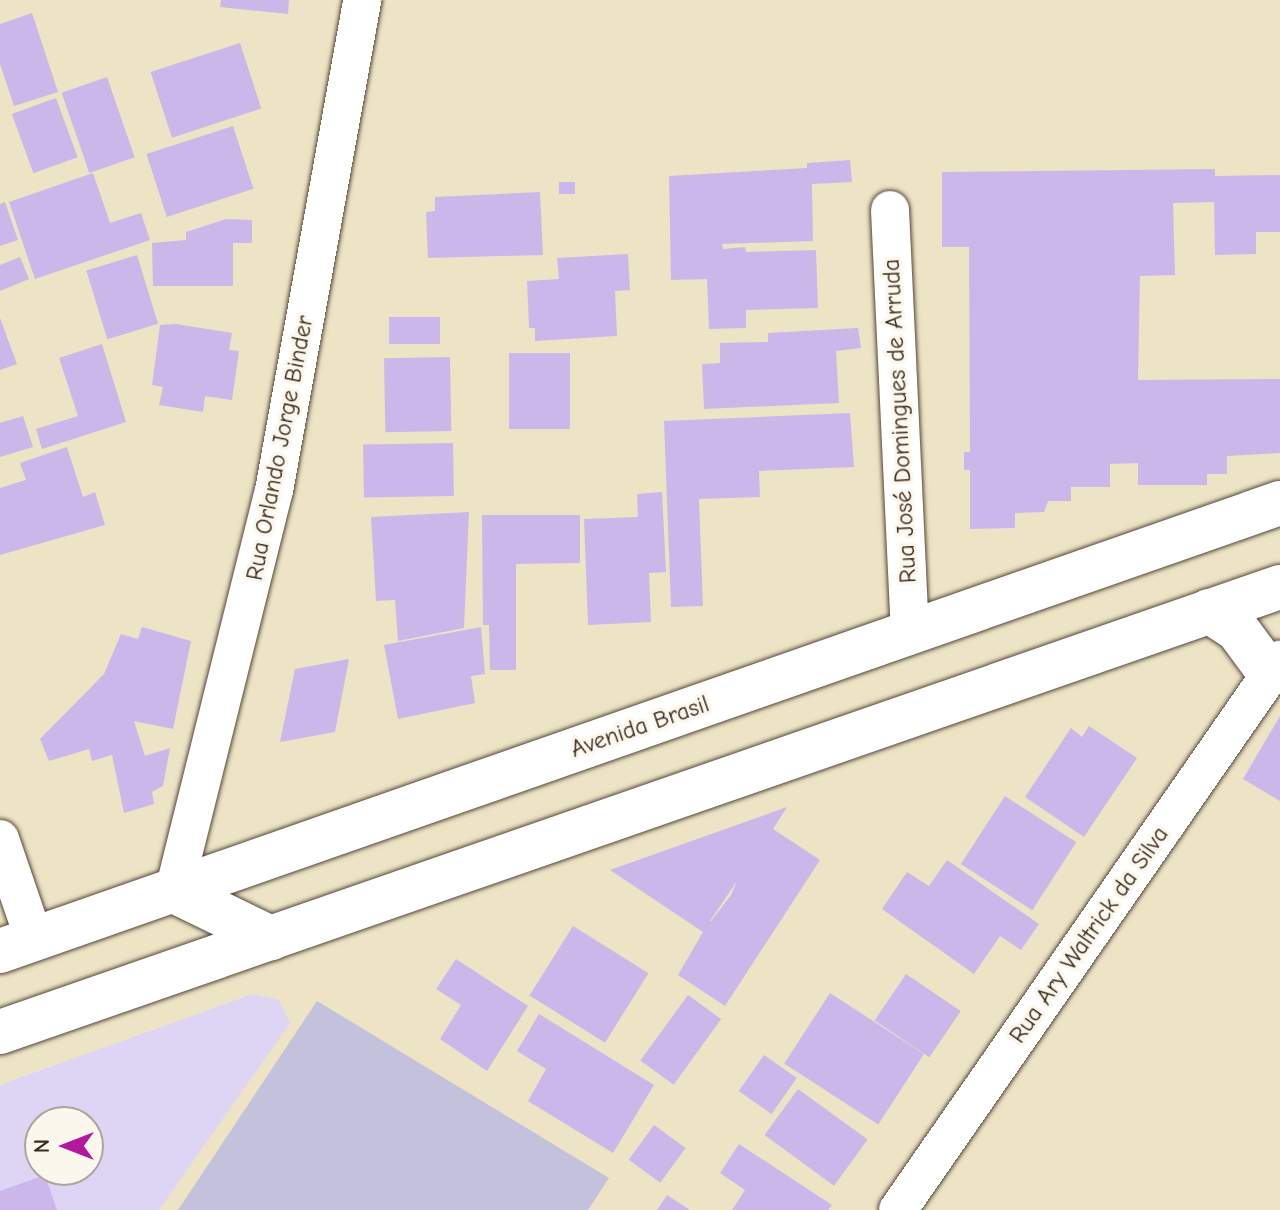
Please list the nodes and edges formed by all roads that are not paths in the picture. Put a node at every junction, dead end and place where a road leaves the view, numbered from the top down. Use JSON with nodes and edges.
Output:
{"nodes":[{"id":1,"x":362,"y":0,"type":"edge"},
{"id":2,"x":890,"y":210,"type":"dead end"},
{"id":3,"x":1280,"y":503,"type":"edge"},
{"id":4,"x":1280,"y":587,"type":"edge"},
{"id":5,"x":1209,"y":611,"type":"junction"},
{"id":6,"x":910,"y":632,"type":"junction"},
{"id":7,"x":1275,"y":667,"type":"edge"},
{"id":8,"x":0,"y":839,"type":"edge"},
{"id":9,"x":174,"y":891,"type":"junction"},
{"id":10,"x":271,"y":938,"type":"junction"},
{"id":11,"x":17,"y":945,"type":"edge"},
{"id":12,"x":0,"y":1032,"type":"edge"},
{"id":13,"x":898,"y":1210,"type":"edge"}],
"edges":[{"from":1,"to":9,"type":"street","name":"Rua Orlando Jorge Binder"},
{"from":2,"to":6,"type":"street","name":"Rua José Domingues de Arruda"},
{"from":3,"to":6,"type":"main road","name":"Avenida Brasil"},
{"from":4,"to":5,"type":"main road"},
{"from":5,"to":7,"type":"main road"},
{"from":5,"to":10,"type":"main road"},
{"from":6,"to":9,"type":"main road","name":"Avenida Brasil"},
{"from":7,"to":13,"type":"street","name":"Rua Ary Waltrick da Silva"},
{"from":8,"to":11,"type":"street"},
{"from":9,"to":10,"type":"main road"},
{"from":9,"to":11,"type":"main road","name":"Avenida Brasil"},
{"from":10,"to":12,"type":"main road"}]}
